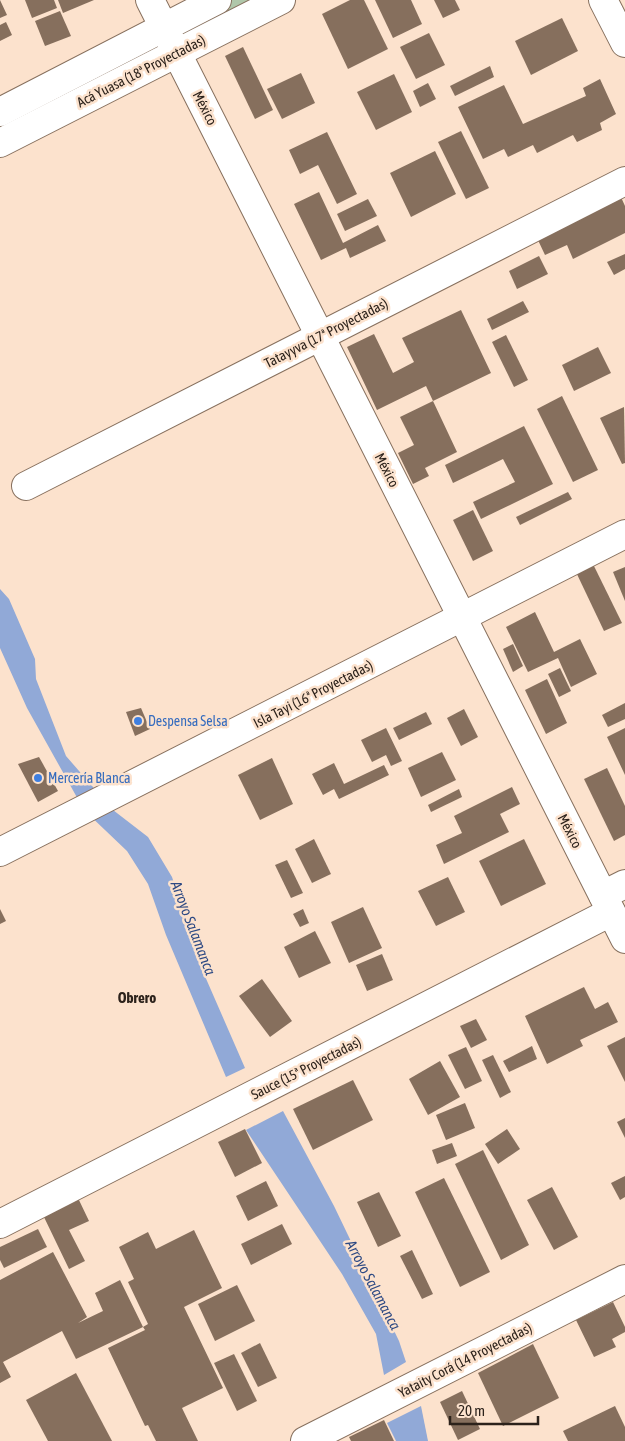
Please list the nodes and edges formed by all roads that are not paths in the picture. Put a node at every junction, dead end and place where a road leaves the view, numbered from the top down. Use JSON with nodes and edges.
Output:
{"nodes":[{"id":1,"x":150,"y":0,"type":"edge"},
{"id":2,"x":217,"y":0,"type":"edge"},
{"id":3,"x":281,"y":0,"type":"edge"},
{"id":4,"x":603,"y":0,"type":"edge"},
{"id":5,"x":164,"y":27,"type":"junction"},
{"id":6,"x":625,"y":43,"type":"edge"},
{"id":7,"x":177,"y":53,"type":"junction"},
{"id":8,"x":0,"y":112,"type":"edge"},
{"id":9,"x":0,"y":143,"type":"edge"},
{"id":10,"x":625,"y":181,"type":"edge"},
{"id":11,"x":320,"y":336,"type":"junction"},
{"id":12,"x":26,"y":486,"type":"dead end"},
{"id":13,"x":625,"y":534,"type":"edge"},
{"id":14,"x":462,"y":617,"type":"junction"},
{"id":15,"x":0,"y":852,"type":"edge"},
{"id":16,"x":618,"y":913,"type":"edge"},
{"id":17,"x":0,"y":1224,"type":"edge"},
{"id":18,"x":625,"y":1278,"type":"edge"},
{"id":19,"x":305,"y":1441,"type":"edge"}],
"edges":[{"from":1,"to":5,"type":"street","name":"México"},
{"from":2,"to":5,"type":"street","name":"Acá Yuasa (18ª Proyectadas)"},
{"from":3,"to":7,"type":"street","name":"Acá Yuasa (18ª Proyectadas)"},
{"from":4,"to":6,"type":"street"},
{"from":5,"to":7,"type":"street","name":"México"},
{"from":5,"to":8,"type":"street","name":"Acá Yuasa (18ª Proyectadas)"},
{"from":7,"to":9,"type":"street","name":"Acá Yuasa (18ª Proyectadas)"},
{"from":7,"to":11,"type":"street","name":"México"},
{"from":10,"to":11,"type":"street","name":"Tatayyva (17ª Proyectadas)"},
{"from":11,"to":12,"type":"street","name":"Tatayyva (17ª Proyectadas)"},
{"from":11,"to":14,"type":"street","name":"México"},
{"from":13,"to":14,"type":"street","name":"Isla Tayi (16ª Proyectadas)"},
{"from":14,"to":15,"type":"street","name":"Isla Tayi (16ª Proyectadas)"},
{"from":14,"to":16,"type":"street","name":"México"},
{"from":16,"to":17,"type":"street","name":"Sauce (15ª Proyectadas)"},
{"from":18,"to":19,"type":"street","name":"Yataity Corá (14 Proyectadas)"}]}
